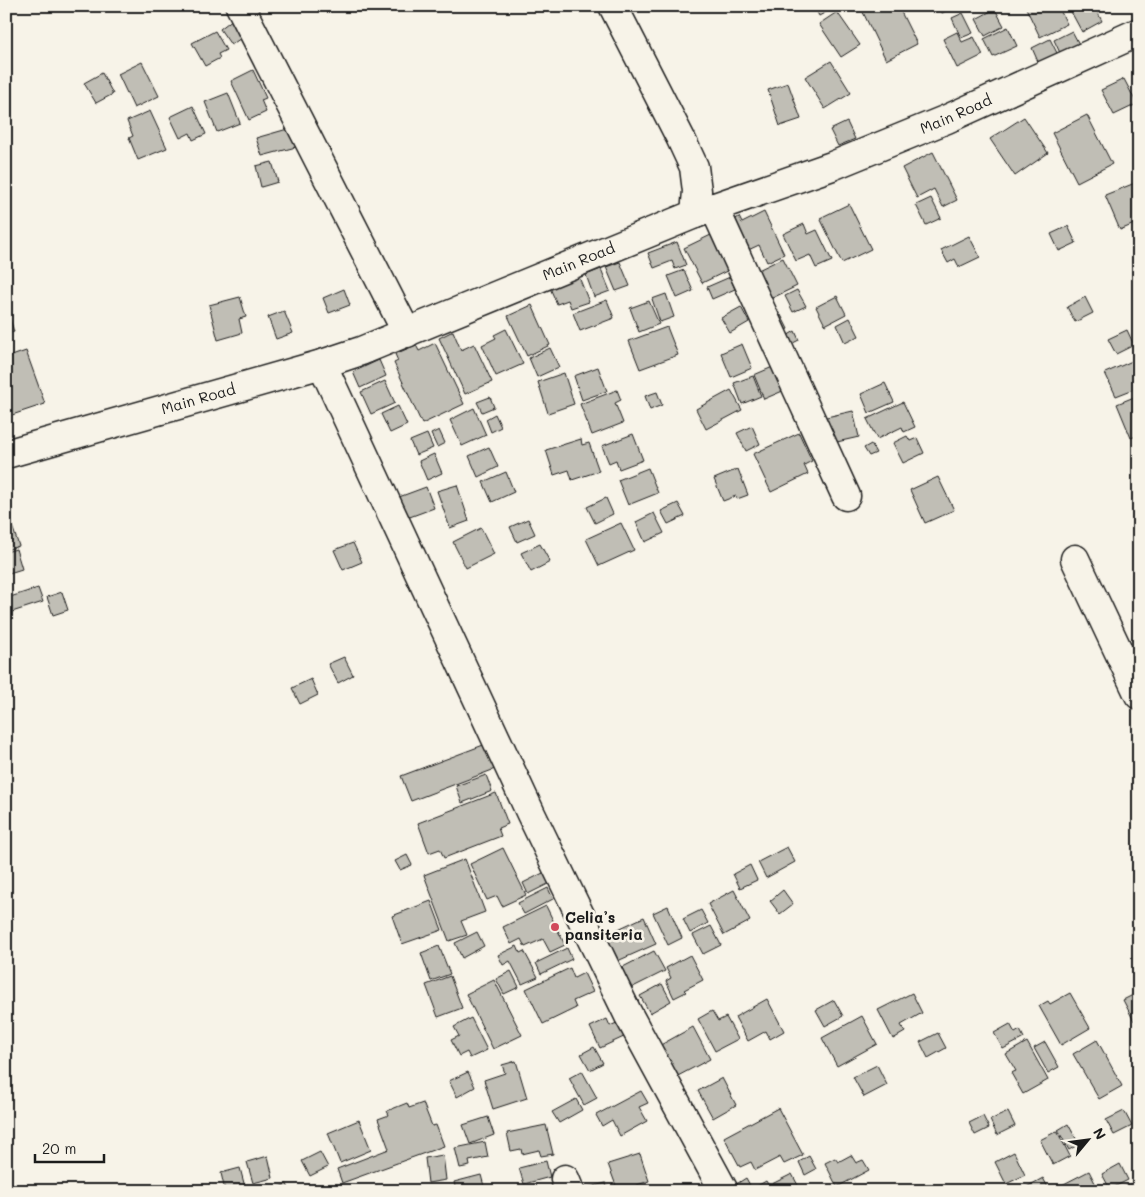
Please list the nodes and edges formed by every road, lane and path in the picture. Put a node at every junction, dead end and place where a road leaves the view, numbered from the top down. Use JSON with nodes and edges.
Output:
{"nodes":[{"id":1,"x":240,"y":6,"type":"edge"},
{"id":2,"x":613,"y":6,"type":"edge"},
{"id":3,"x":1139,"y":32,"type":"edge"},
{"id":4,"x":704,"y":210,"type":"junction"},
{"id":5,"x":407,"y":333,"type":"junction"},
{"id":6,"x":322,"y":364,"type":"junction"},
{"id":7,"x":6,"y":454,"type":"edge"},
{"id":8,"x":846,"y":496,"type":"dead end"},
{"id":9,"x":1075,"y":559,"type":"dead end"},
{"id":10,"x":1139,"y":694,"type":"edge"},
{"id":11,"x":724,"y":1191,"type":"edge"}],
"edges":[{"from":1,"to":5,"type":"street"},
{"from":2,"to":4,"type":"street"},
{"from":3,"to":4,"type":"street","name":"Main Road"},
{"from":4,"to":5,"type":"street","name":"Main Road"},
{"from":4,"to":8,"type":"street"},
{"from":5,"to":6,"type":"street","name":"Main Road"},
{"from":6,"to":7,"type":"street","name":"Main Road"},
{"from":6,"to":11,"type":"street"},
{"from":9,"to":10,"type":"street"}]}
